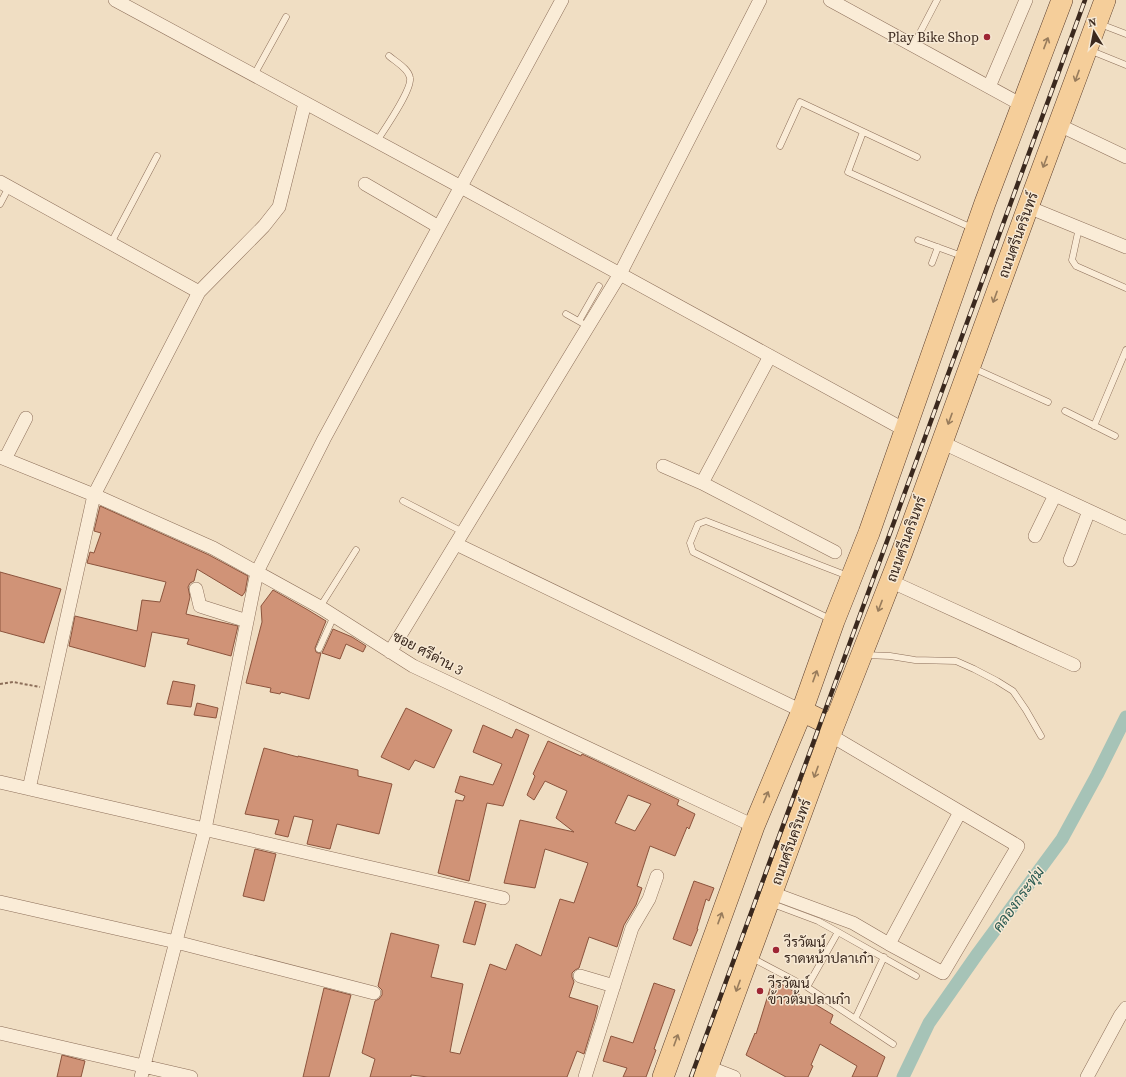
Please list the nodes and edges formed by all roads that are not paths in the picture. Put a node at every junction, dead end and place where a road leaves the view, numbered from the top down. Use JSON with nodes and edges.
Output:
{"nodes":[{"id":1,"x":115,"y":0,"type":"edge"},
{"id":2,"x":562,"y":0,"type":"edge"},
{"id":3,"x":760,"y":0,"type":"edge"},
{"id":4,"x":830,"y":0,"type":"edge"},
{"id":5,"x":937,"y":0,"type":"edge"},
{"id":6,"x":1026,"y":0,"type":"edge"},
{"id":7,"x":1062,"y":0,"type":"edge"},
{"id":8,"x":1105,"y":0,"type":"edge"},
{"id":9,"x":286,"y":17,"type":"dead end"},
{"id":10,"x":1096,"y":22,"type":"junction"},
{"id":11,"x":1126,"y":34,"type":"edge"},
{"id":12,"x":913,"y":46,"type":"junction"},
{"id":13,"x":1086,"y":49,"type":"junction"},
{"id":14,"x":388,"y":56,"type":"dead end"},
{"id":15,"x":1126,"y":65,"type":"edge"},
{"id":16,"x":254,"y":75,"type":"junction"},
{"id":17,"x":989,"y":87,"type":"junction"},
{"id":18,"x":306,"y":103,"type":"junction"},
{"id":19,"x":1022,"y":106,"type":"junction"},
{"id":20,"x":1059,"y":125,"type":"junction"},
{"id":21,"x":863,"y":132,"type":"junction"},
{"id":22,"x":377,"y":142,"type":"junction"},
{"id":23,"x":780,"y":146,"type":"dead end"},
{"id":24,"x":157,"y":156,"type":"dead end"},
{"id":25,"x":917,"y":157,"type":"dead end"},
{"id":26,"x":1126,"y":157,"type":"edge"},
{"id":27,"x":5,"y":184,"type":"edge"},
{"id":28,"x":364,"y":184,"type":"dead end"},
{"id":29,"x":461,"y":187,"type":"junction"},
{"id":30,"x":0,"y":204,"type":"edge"},
{"id":31,"x":1028,"y":207,"type":"junction"},
{"id":32,"x":439,"y":227,"type":"junction"},
{"id":33,"x":1079,"y":228,"type":"junction"},
{"id":34,"x":976,"y":230,"type":"junction"},
{"id":35,"x":918,"y":240,"type":"dead end"},
{"id":36,"x":111,"y":243,"type":"junction"},
{"id":37,"x":938,"y":247,"type":"junction"},
{"id":38,"x":1126,"y":247,"type":"edge"},
{"id":39,"x":966,"y":258,"type":"junction"},
{"id":40,"x":932,"y":264,"type":"dead end"},
{"id":41,"x":620,"y":274,"type":"junction"},
{"id":42,"x":599,"y":286,"type":"dead end"},
{"id":43,"x":1126,"y":288,"type":"edge"},
{"id":44,"x":199,"y":292,"type":"junction"},
{"id":45,"x":566,"y":314,"type":"dead end"},
{"id":46,"x":584,"y":324,"type":"junction"},
{"id":47,"x":1126,"y":350,"type":"edge"},
{"id":48,"x":770,"y":356,"type":"junction"},
{"id":49,"x":969,"y":366,"type":"junction"},
{"id":50,"x":1048,"y":402,"type":"dead end"},
{"id":51,"x":1065,"y":411,"type":"dead end"},
{"id":52,"x":26,"y":418,"type":"dead end"},
{"id":53,"x":1094,"y":426,"type":"junction"},
{"id":54,"x":905,"y":430,"type":"junction"},
{"id":55,"x":1115,"y":436,"type":"dead end"},
{"id":56,"x":942,"y":442,"type":"junction"},
{"id":57,"x":2,"y":458,"type":"edge"},
{"id":58,"x":663,"y":466,"type":"dead end"},
{"id":59,"x":702,"y":483,"type":"junction"},
{"id":60,"x":94,"y":495,"type":"junction"},
{"id":61,"x":1055,"y":496,"type":"junction"},
{"id":62,"x":403,"y":501,"type":"dead end"},
{"id":63,"x":1089,"y":511,"type":"junction"},
{"id":64,"x":1126,"y":528,"type":"edge"},
{"id":65,"x":463,"y":532,"type":"junction"},
{"id":66,"x":1035,"y":536,"type":"dead end"},
{"id":67,"x":456,"y":544,"type":"junction"},
{"id":68,"x":356,"y":550,"type":"dead end"},
{"id":69,"x":835,"y":552,"type":"dead end"},
{"id":70,"x":1070,"y":560,"type":"dead end"},
{"id":71,"x":258,"y":572,"type":"junction"},
{"id":72,"x":851,"y":577,"type":"junction"},
{"id":73,"x":890,"y":581,"type":"junction"},
{"id":74,"x":196,"y":588,"type":"dead end"},
{"id":75,"x":320,"y":607,"type":"junction"},
{"id":76,"x":334,"y":616,"type":"junction"},
{"id":77,"x":248,"y":621,"type":"junction"},
{"id":78,"x":834,"y":621,"type":"junction"},
{"id":79,"x":319,"y":649,"type":"dead end"},
{"id":80,"x":390,"y":652,"type":"junction"},
{"id":81,"x":862,"y":654,"type":"junction"},
{"id":82,"x":1074,"y":665,"type":"dead end"},
{"id":83,"x":802,"y":711,"type":"junction"},
{"id":84,"x":832,"y":731,"type":"junction"},
{"id":85,"x":1041,"y":736,"type":"dead end"},
{"id":86,"x":0,"y":782,"type":"edge"},
{"id":87,"x":29,"y":789,"type":"junction"},
{"id":88,"x":960,"y":812,"type":"junction"},
{"id":89,"x":754,"y":826,"type":"junction"},
{"id":90,"x":205,"y":829,"type":"junction"},
{"id":91,"x":657,"y":876,"type":"dead end"},
{"id":92,"x":503,"y":898,"type":"dead end"},
{"id":93,"x":771,"y":898,"type":"junction"},
{"id":94,"x":0,"y":902,"type":"edge"},
{"id":95,"x":838,"y":932,"type":"junction"},
{"id":96,"x":176,"y":942,"type":"junction"},
{"id":97,"x":889,"y":944,"type":"junction"},
{"id":98,"x":749,"y":956,"type":"junction"},
{"id":99,"x":884,"y":957,"type":"junction"},
{"id":100,"x":580,"y":976,"type":"dead end"},
{"id":101,"x":916,"y":976,"type":"dead end"},
{"id":102,"x":614,"y":986,"type":"junction"},
{"id":103,"x":807,"y":987,"type":"junction"},
{"id":104,"x":374,"y":993,"type":"dead end"},
{"id":105,"x":1126,"y":1008,"type":"edge"},
{"id":106,"x":855,"y":1019,"type":"junction"},
{"id":107,"x":0,"y":1032,"type":"edge"},
{"id":108,"x":893,"y":1044,"type":"dead end"},
{"id":109,"x":142,"y":1072,"type":"edge"},
{"id":110,"x":706,"y":1072,"type":"edge"},
{"id":111,"x":191,"y":1077,"type":"edge"},
{"id":112,"x":585,"y":1077,"type":"edge"},
{"id":113,"x":663,"y":1077,"type":"edge"},
{"id":114,"x":734,"y":1077,"type":"edge"},
{"id":115,"x":1087,"y":1077,"type":"edge"}],
"edges":[{"from":1,"to":16,"type":"street"},
{"from":2,"to":29,"type":"street"},
{"from":3,"to":41,"type":"street"},
{"from":4,"to":12,"type":"street"},
{"from":5,"to":12,"type":"lane"},
{"from":6,"to":17,"type":"street"},
{"from":19,"to":7,"type":"main road","one_way":true},
{"from":8,"to":10,"type":"main road","name":"ถนนศรีนครินทร์"},
{"from":9,"to":16,"type":"lane"},
{"from":10,"to":11,"type":"lane"},
{"from":10,"to":13,"type":"main road","name":"ถนนศรีนครินทร์"},
{"from":12,"to":17,"type":"street"},
{"from":13,"to":15,"type":"lane"},
{"from":13,"to":20,"type":"main road","name":"ถนนศรีนครินทร์","one_way":true},
{"from":14,"to":22,"type":"lane"},
{"from":16,"to":18,"type":"street"},
{"from":17,"to":19,"type":"street"},
{"from":18,"to":22,"type":"street"},
{"from":18,"to":44,"type":"street"},
{"from":19,"to":34,"type":"main road"},
{"from":20,"to":26,"type":"street"},
{"from":20,"to":31,"type":"main road","name":"ถนนศรีนครินทร์","one_way":true},
{"from":21,"to":23,"type":"lane"},
{"from":21,"to":25,"type":"lane"},
{"from":21,"to":34,"type":"lane"},
{"from":22,"to":29,"type":"street"},
{"from":24,"to":36,"type":"lane"},
{"from":27,"to":30,"type":"lane"},
{"from":27,"to":36,"type":"street"},
{"from":28,"to":32,"type":"street"},
{"from":29,"to":32,"type":"street"},
{"from":29,"to":41,"type":"street"},
{"from":31,"to":33,"type":"street"},
{"from":31,"to":49,"type":"main road","name":"ถนนศรีนครินทร์","one_way":true},
{"from":32,"to":71,"type":"street"},
{"from":33,"to":38,"type":"street"},
{"from":33,"to":43,"type":"lane"},
{"from":34,"to":39,"type":"main road"},
{"from":35,"to":37,"type":"lane"},
{"from":36,"to":44,"type":"street"},
{"from":37,"to":39,"type":"lane"},
{"from":37,"to":40,"type":"lane"},
{"from":39,"to":54,"type":"main road"},
{"from":41,"to":46,"type":"street"},
{"from":41,"to":48,"type":"street"},
{"from":42,"to":46,"type":"lane"},
{"from":44,"to":60,"type":"street"},
{"from":45,"to":46,"type":"lane"},
{"from":46,"to":65,"type":"street"},
{"from":47,"to":53,"type":"lane"},
{"from":48,"to":54,"type":"street"},
{"from":48,"to":59,"type":"street"},
{"from":49,"to":50,"type":"lane"},
{"from":49,"to":56,"type":"main road","name":"ถนนศรีนครินทร์","one_way":true},
{"from":51,"to":53,"type":"lane"},
{"from":52,"to":57,"type":"street"},
{"from":53,"to":55,"type":"lane"},
{"from":54,"to":72,"type":"main road"},
{"from":56,"to":61,"type":"street"},
{"from":56,"to":73,"type":"main road","name":"ถนนศรีนครินทร์"},
{"from":57,"to":60,"type":"street","name":"ซอย ศรีด่าน 3"},
{"from":58,"to":59,"type":"street"},
{"from":59,"to":69,"type":"street"},
{"from":60,"to":71,"type":"street","name":"ซอย ศรีด่าน 3"},
{"from":60,"to":87,"type":"street"},
{"from":61,"to":63,"type":"street"},
{"from":61,"to":66,"type":"street"},
{"from":62,"to":65,"type":"lane"},
{"from":63,"to":64,"type":"street"},
{"from":63,"to":70,"type":"street"},
{"from":65,"to":67,"type":"street"},
{"from":67,"to":80,"type":"street"},
{"from":67,"to":83,"type":"street"},
{"from":68,"to":75,"type":"lane"},
{"from":71,"to":75,"type":"street","name":"ซอย ศรีด่าน 3"},
{"from":71,"to":77,"type":"street"},
{"from":72,"to":78,"type":"main road"},
{"from":72,"to":78,"type":"lane"},
{"from":73,"to":81,"type":"main road","name":"ถนนศรีนครินทร์","one_way":true},
{"from":73,"to":82,"type":"street"},
{"from":74,"to":77,"type":"street"},
{"from":75,"to":76,"type":"street","name":"ซอย ศรีด่าน 3"},
{"from":76,"to":79,"type":"lane"},
{"from":76,"to":80,"type":"street","name":"ซอย ศรีด่าน 3"},
{"from":77,"to":90,"type":"street"},
{"from":83,"to":78,"type":"main road","one_way":true},
{"from":80,"to":89,"type":"street","name":"ซอย ศรีด่าน 3"},
{"from":81,"to":84,"type":"main road","name":"ถนนศรีนครินทร์"},
{"from":81,"to":85,"type":"lane"},
{"from":83,"to":84,"type":"main road"},
{"from":89,"to":83,"type":"main road","one_way":true},
{"from":84,"to":88,"type":"street"},
{"from":84,"to":93,"type":"main road","name":"ถนนศรีนครินทร์","one_way":true},
{"from":86,"to":87,"type":"street"},
{"from":87,"to":90,"type":"street"},
{"from":88,"to":97,"type":"street"},
{"from":88,"to":97,"type":"street"},
{"from":113,"to":89,"type":"main road","one_way":true},
{"from":90,"to":92,"type":"street"},
{"from":90,"to":96,"type":"street"},
{"from":91,"to":102,"type":"street"},
{"from":93,"to":95,"type":"lane"},
{"from":93,"to":97,"type":"street"},
{"from":93,"to":98,"type":"main road","name":"ถนนศรีนครินทร์"},
{"from":94,"to":96,"type":"street"},
{"from":95,"to":99,"type":"lane"},
{"from":95,"to":103,"type":"lane"},
{"from":96,"to":104,"type":"street"},
{"from":96,"to":109,"type":"street"},
{"from":98,"to":103,"type":"lane"},
{"from":98,"to":110,"type":"main road","name":"ถนนศรีนครินทร์","one_way":true},
{"from":99,"to":101,"type":"lane"},
{"from":99,"to":106,"type":"lane"},
{"from":100,"to":102,"type":"street"},
{"from":102,"to":112,"type":"street"},
{"from":103,"to":106,"type":"lane"},
{"from":105,"to":115,"type":"street"},
{"from":106,"to":108,"type":"lane"},
{"from":107,"to":109,"type":"street"},
{"from":109,"to":111,"type":"street"},
{"from":110,"to":114,"type":"street"}]}
